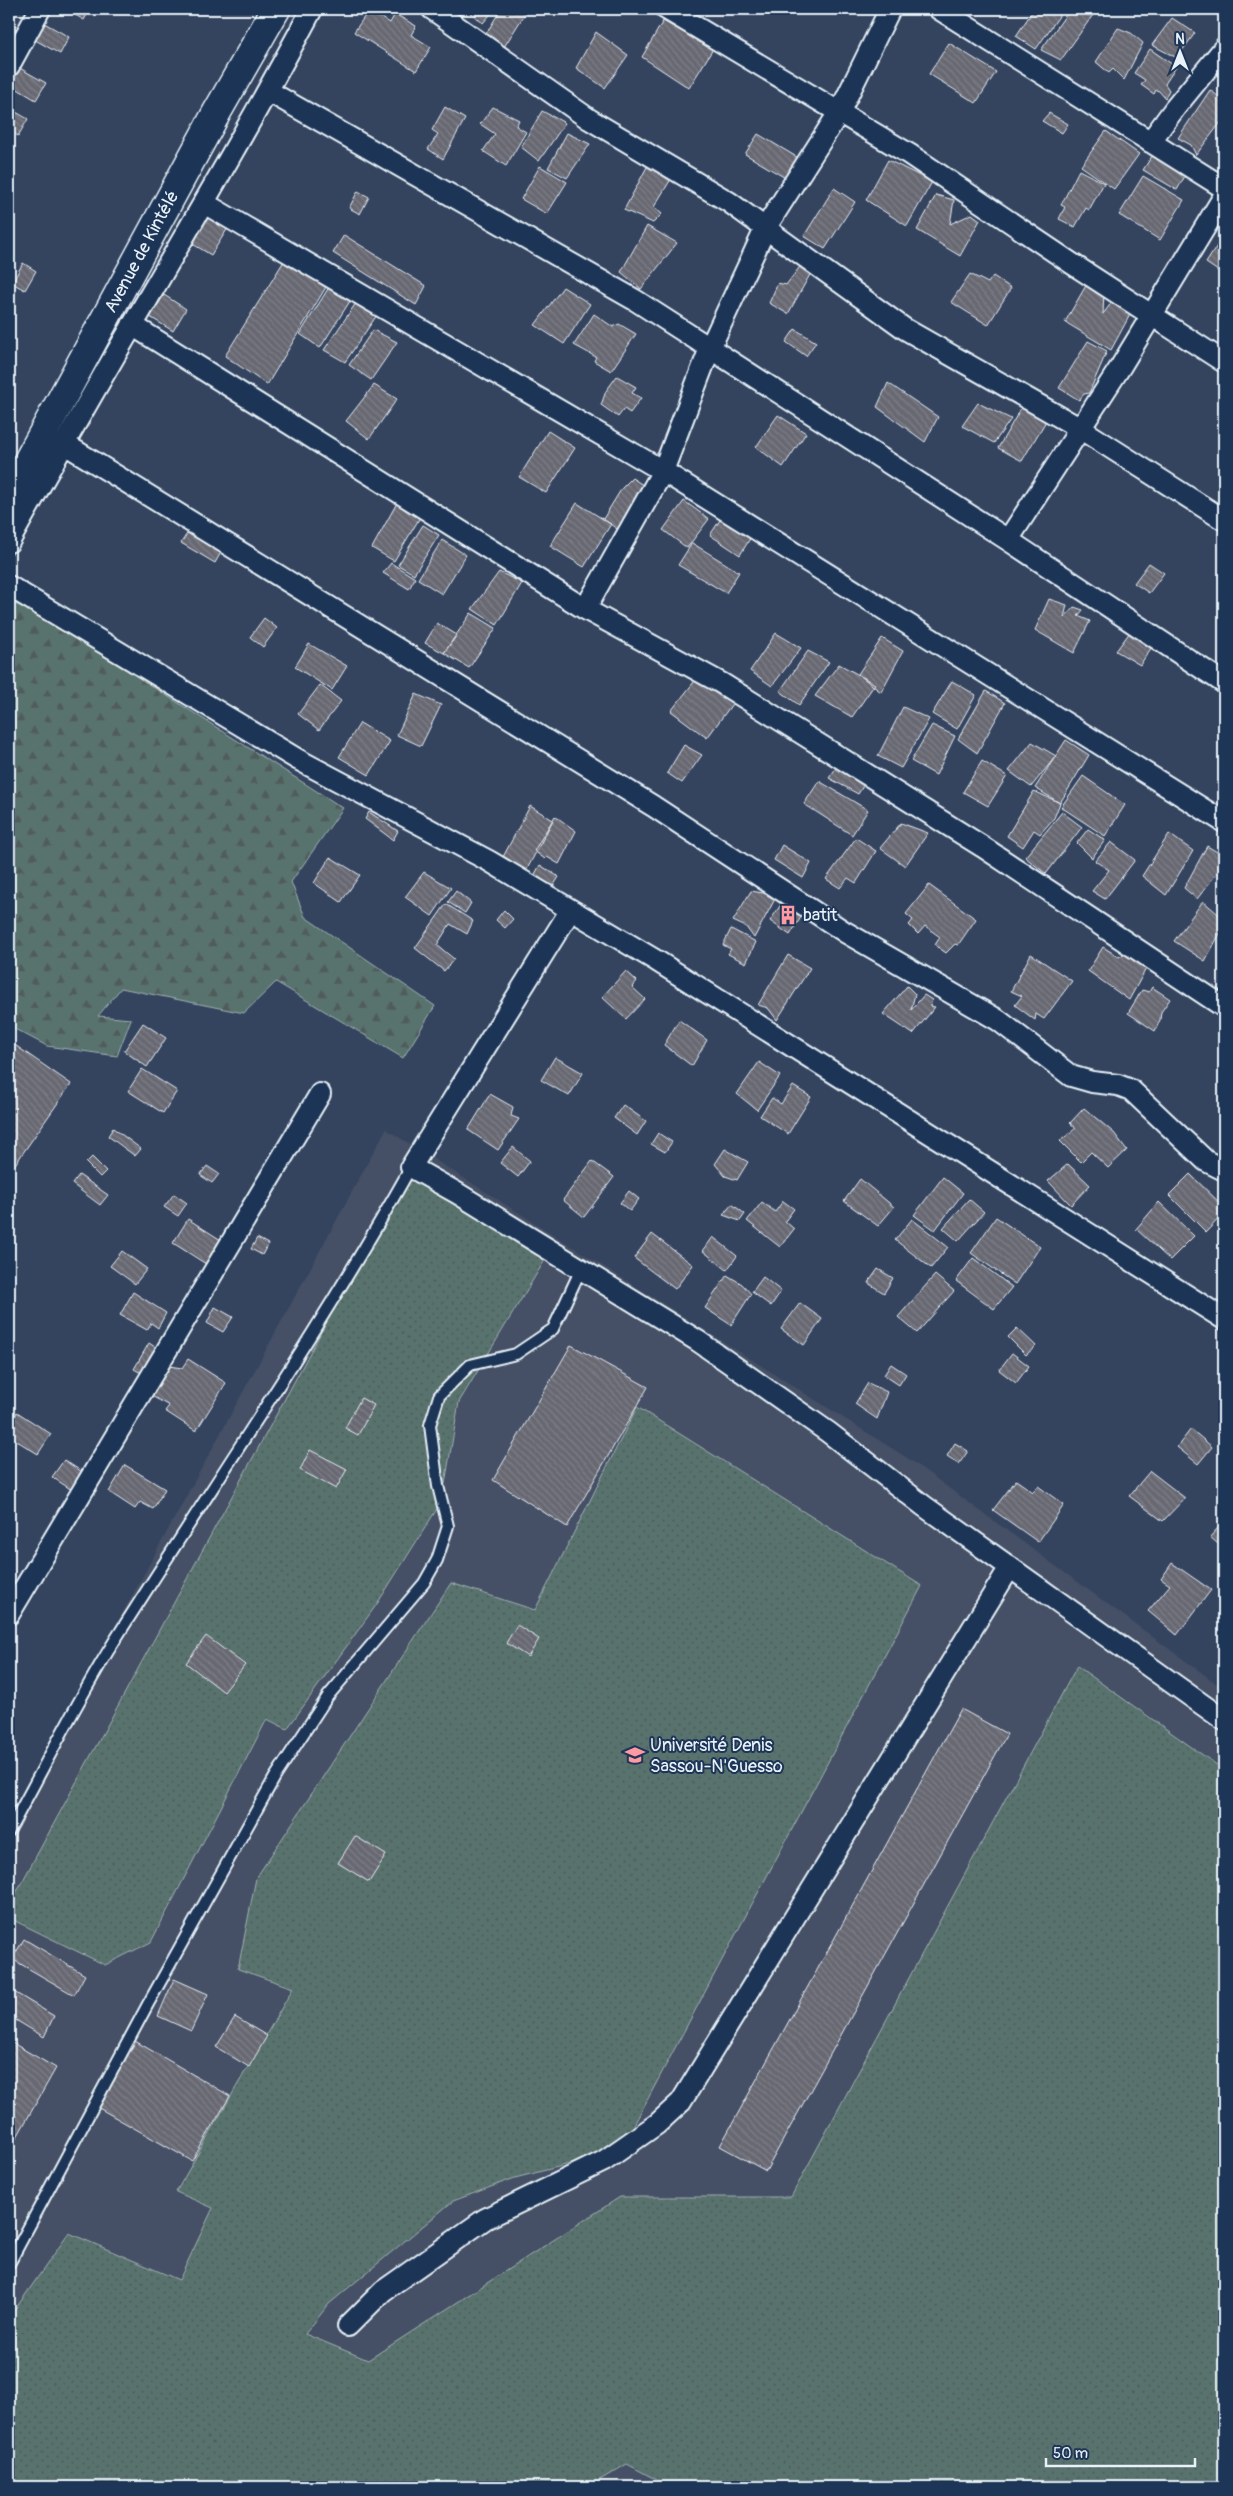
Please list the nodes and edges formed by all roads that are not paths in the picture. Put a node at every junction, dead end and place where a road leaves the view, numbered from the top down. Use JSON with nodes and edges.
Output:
{"nodes":[{"id":1,"x":40,"y":9,"type":"edge"},
{"id":2,"x":276,"y":9,"type":"edge"},
{"id":3,"x":312,"y":9,"type":"edge"},
{"id":4,"x":432,"y":9,"type":"edge"},
{"id":5,"x":666,"y":9,"type":"edge"},
{"id":6,"x":890,"y":9,"type":"edge"},
{"id":7,"x":939,"y":9,"type":"edge"},
{"id":8,"x":16,"y":34,"type":"edge"},
{"id":9,"x":1224,"y":48,"type":"edge"},
{"id":10,"x":9,"y":66,"type":"edge"},
{"id":11,"x":268,"y":91,"type":"junction"},
{"id":12,"x":840,"y":111,"type":"junction"},
{"id":13,"x":1150,"y":142,"type":"junction"},
{"id":14,"x":1224,"y":188,"type":"edge"},
{"id":15,"x":1224,"y":196,"type":"edge"},
{"id":16,"x":204,"y":203,"type":"junction"},
{"id":17,"x":766,"y":227,"type":"junction"},
{"id":18,"x":1153,"y":316,"type":"junction"},
{"id":19,"x":132,"y":325,"type":"junction"},
{"id":20,"x":710,"y":348,"type":"junction"},
{"id":21,"x":1224,"y":362,"type":"edge"},
{"id":22,"x":1081,"y":428,"type":"junction"},
{"id":23,"x":63,"y":443,"type":"junction"},
{"id":24,"x":663,"y":471,"type":"junction"},
{"id":25,"x":9,"y":496,"type":"edge"},
{"id":26,"x":1224,"y":520,"type":"edge"},
{"id":27,"x":1008,"y":540,"type":"junction"},
{"id":28,"x":9,"y":542,"type":"edge"},
{"id":29,"x":9,"y":586,"type":"edge"},
{"id":30,"x":585,"y":609,"type":"junction"},
{"id":31,"x":1224,"y":683,"type":"edge"},
{"id":32,"x":1224,"y":822,"type":"edge"},
{"id":33,"x":570,"y":911,"type":"junction"},
{"id":34,"x":1224,"y":1007,"type":"edge"},
{"id":35,"x":320,"y":1094,"type":"dead end"},
{"id":36,"x":1215,"y":1159,"type":"edge"},
{"id":37,"x":411,"y":1167,"type":"junction"},
{"id":38,"x":1224,"y":1170,"type":"edge"},
{"id":39,"x":581,"y":1269,"type":"junction"},
{"id":40,"x":1224,"y":1319,"type":"edge"},
{"id":41,"x":1010,"y":1568,"type":"junction"},
{"id":42,"x":9,"y":1614,"type":"edge"},
{"id":43,"x":1224,"y":1720,"type":"edge"},
{"id":44,"x":9,"y":1831,"type":"edge"},
{"id":45,"x":9,"y":2264,"type":"edge"},
{"id":46,"x":348,"y":2326,"type":"dead end"}],
"edges":[{"from":1,"to":8,"type":"street"},
{"from":2,"to":25,"type":"main road","name":"Avenue de Kintélé"},
{"from":3,"to":11,"type":"street"},
{"from":4,"to":17,"type":"street"},
{"from":5,"to":12,"type":"street"},
{"from":6,"to":12,"type":"street"},
{"from":7,"to":13,"type":"street"},
{"from":8,"to":10,"type":"street"},
{"from":9,"to":13,"type":"street"},
{"from":11,"to":16,"type":"street"},
{"from":11,"to":20,"type":"street"},
{"from":12,"to":17,"type":"street"},
{"from":12,"to":18,"type":"street"},
{"from":13,"to":14,"type":"street"},
{"from":15,"to":18,"type":"street"},
{"from":16,"to":19,"type":"street"},
{"from":16,"to":24,"type":"street"},
{"from":17,"to":20,"type":"street"},
{"from":17,"to":22,"type":"street"},
{"from":18,"to":21,"type":"street"},
{"from":18,"to":22,"type":"street"},
{"from":19,"to":23,"type":"street"},
{"from":19,"to":30,"type":"street"},
{"from":20,"to":24,"type":"street"},
{"from":20,"to":27,"type":"street"},
{"from":22,"to":26,"type":"street"},
{"from":22,"to":27,"type":"street"},
{"from":23,"to":28,"type":"street"},
{"from":23,"to":36,"type":"street"},
{"from":24,"to":30,"type":"street"},
{"from":24,"to":32,"type":"street"},
{"from":27,"to":31,"type":"street"},
{"from":29,"to":33,"type":"street"},
{"from":30,"to":34,"type":"street"},
{"from":33,"to":37,"type":"street"},
{"from":33,"to":40,"type":"street"},
{"from":35,"to":42,"type":"street"},
{"from":36,"to":38,"type":"street"},
{"from":37,"to":39,"type":"street"},
{"from":37,"to":44,"type":"lane"},
{"from":39,"to":41,"type":"street"},
{"from":39,"to":45,"type":"lane"},
{"from":41,"to":43,"type":"street"},
{"from":41,"to":46,"type":"street"}]}
